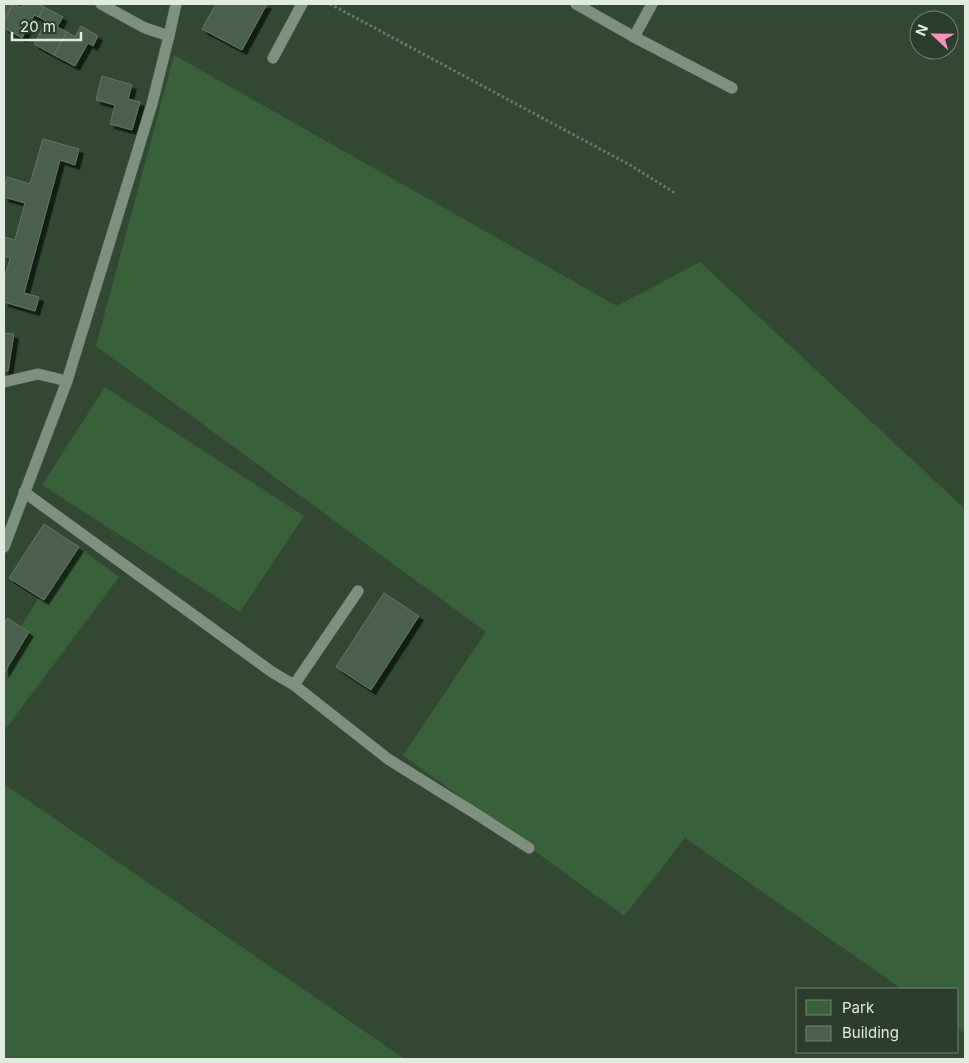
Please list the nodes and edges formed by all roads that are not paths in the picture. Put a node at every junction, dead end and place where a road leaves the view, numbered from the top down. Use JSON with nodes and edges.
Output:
{"nodes":[{"id":1,"x":101,"y":4,"type":"edge"},
{"id":2,"x":176,"y":4,"type":"edge"},
{"id":3,"x":302,"y":4,"type":"edge"},
{"id":4,"x":576,"y":4,"type":"edge"},
{"id":5,"x":652,"y":4,"type":"edge"},
{"id":6,"x":169,"y":36,"type":"junction"},
{"id":7,"x":634,"y":37,"type":"junction"},
{"id":8,"x":273,"y":58,"type":"dead end"},
{"id":9,"x":732,"y":88,"type":"dead end"},
{"id":10,"x":67,"y":381,"type":"junction"},
{"id":11,"x":4,"y":382,"type":"edge"},
{"id":12,"x":24,"y":492,"type":"junction"},
{"id":13,"x":4,"y":547,"type":"edge"},
{"id":14,"x":358,"y":591,"type":"dead end"},
{"id":15,"x":294,"y":685,"type":"junction"},
{"id":16,"x":528,"y":848,"type":"dead end"}],
"edges":[{"from":1,"to":6,"type":"lane"},
{"from":2,"to":6,"type":"lane"},
{"from":3,"to":8,"type":"lane"},
{"from":4,"to":7,"type":"lane"},
{"from":5,"to":7,"type":"lane"},
{"from":6,"to":10,"type":"lane"},
{"from":7,"to":9,"type":"lane"},
{"from":10,"to":11,"type":"lane"},
{"from":10,"to":12,"type":"lane"},
{"from":12,"to":13,"type":"lane"},
{"from":12,"to":15,"type":"lane"},
{"from":14,"to":15,"type":"lane"},
{"from":15,"to":16,"type":"lane"}]}
